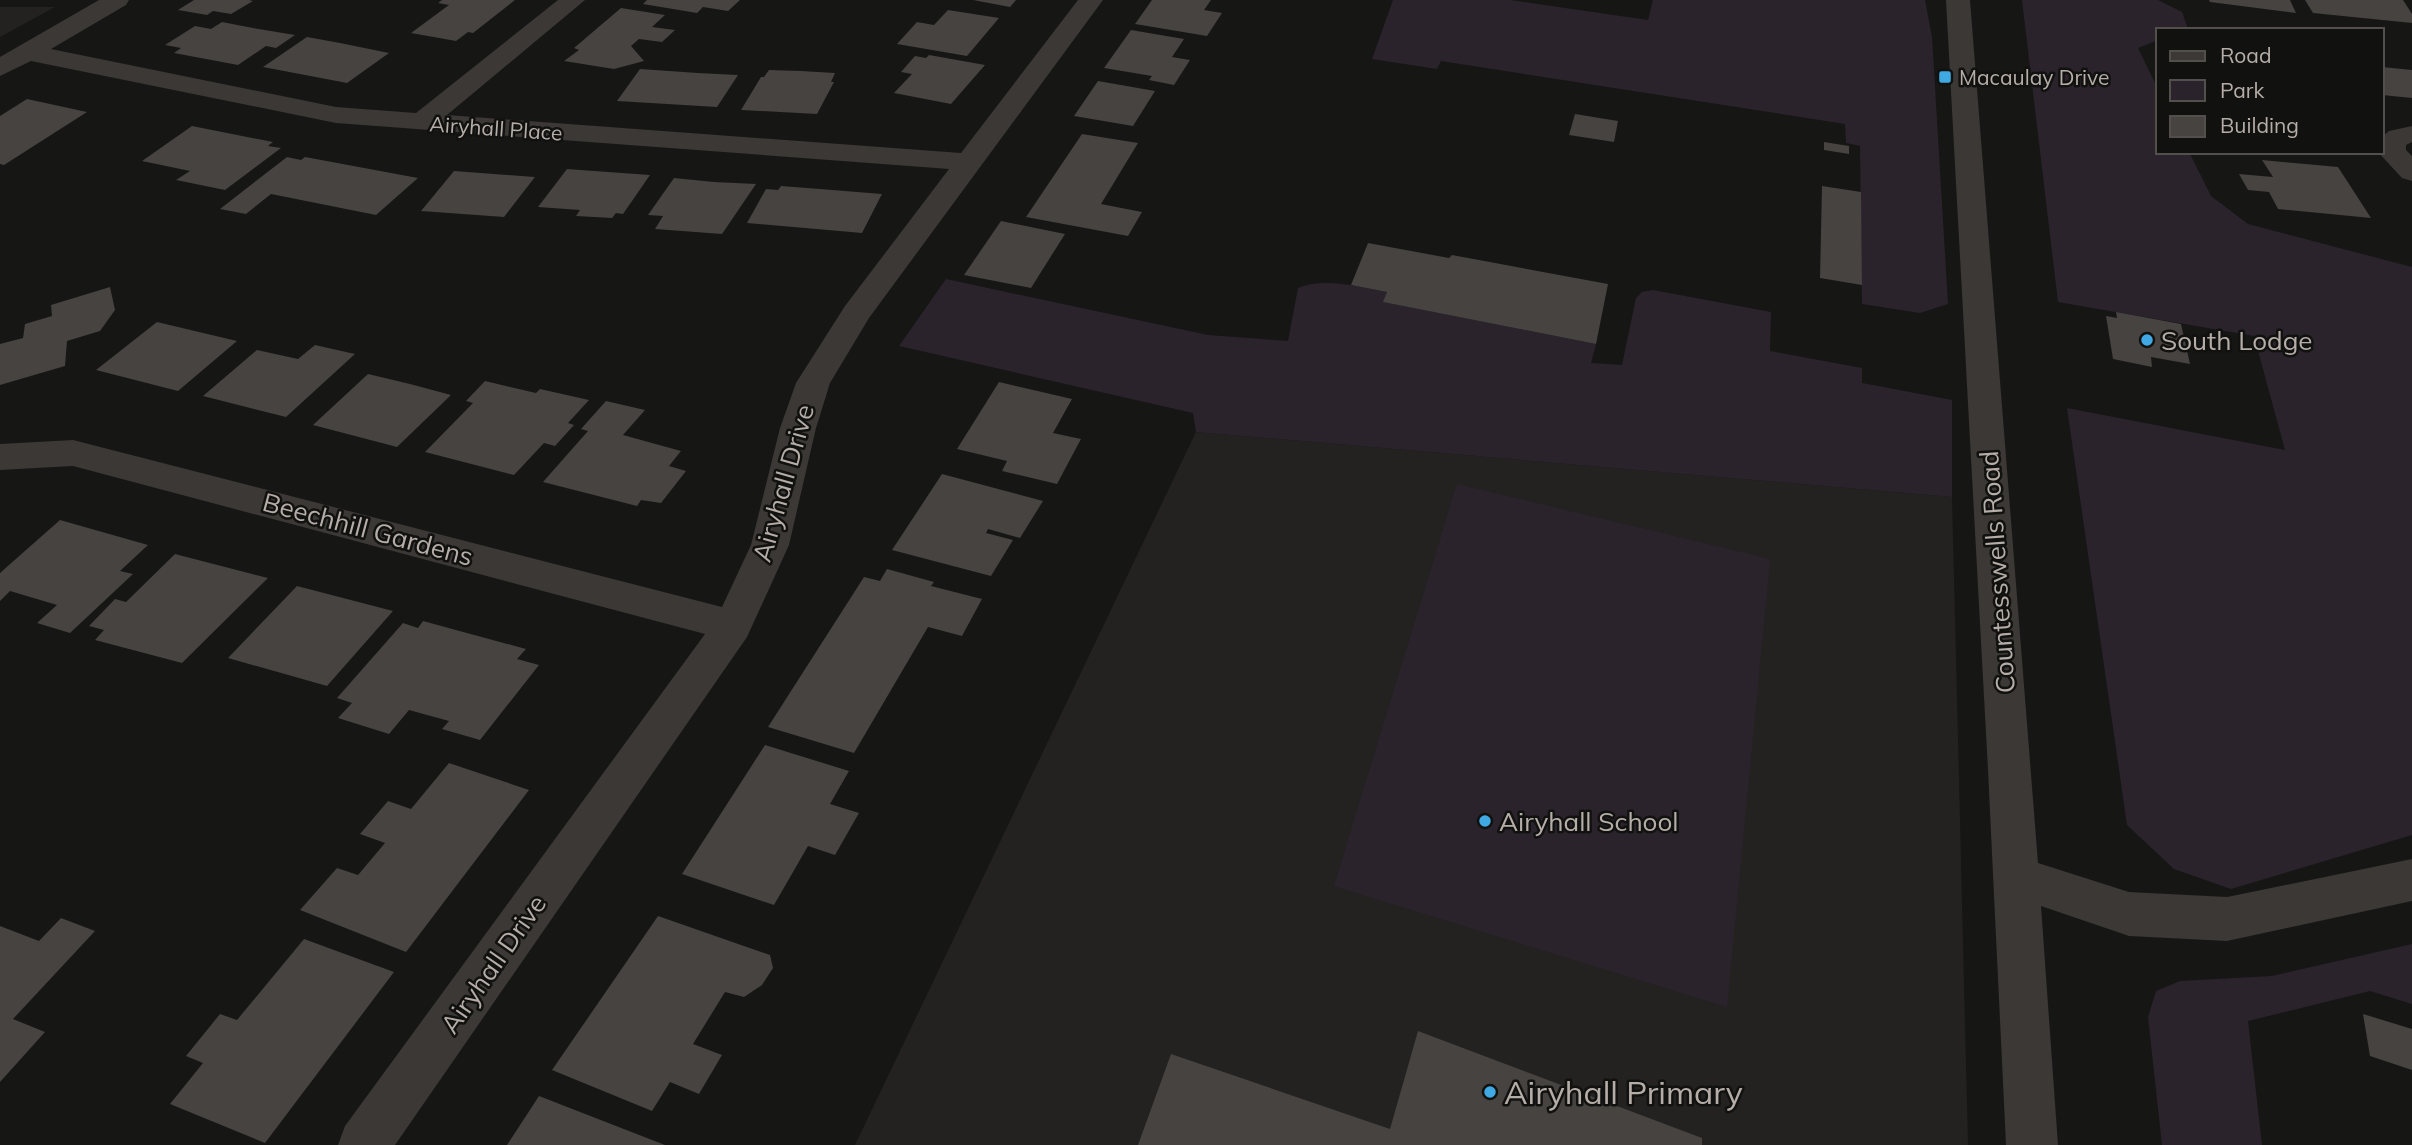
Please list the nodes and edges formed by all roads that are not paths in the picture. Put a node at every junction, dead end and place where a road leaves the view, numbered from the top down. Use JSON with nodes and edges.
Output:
{"nodes":[{"id":1,"x":117,"y":0,"type":"edge"},
{"id":2,"x":573,"y":0,"type":"edge"},
{"id":3,"x":1091,"y":0,"type":"edge"},
{"id":4,"x":1958,"y":0,"type":"edge"},
{"id":5,"x":27,"y":52,"type":"junction"},
{"id":6,"x":0,"y":68,"type":"edge"},
{"id":7,"x":420,"y":123,"type":"junction"},
{"id":8,"x":2412,"y":134,"type":"edge"},
{"id":9,"x":970,"y":162,"type":"junction"},
{"id":10,"x":2412,"y":172,"type":"edge"},
{"id":11,"x":0,"y":457,"type":"edge"},
{"id":12,"x":733,"y":626,"type":"junction"},
{"id":13,"x":2017,"y":877,"type":"junction"},
{"id":14,"x":2412,"y":880,"type":"edge"},
{"id":15,"x":364,"y":1145,"type":"edge"},
{"id":16,"x":2032,"y":1145,"type":"edge"}],
"edges":[{"from":1,"to":5,"type":"street"},
{"from":2,"to":7,"type":"street"},
{"from":3,"to":9,"type":"street","name":"Airyhall Drive"},
{"from":4,"to":13,"type":"street","name":"Countesswells Road"},
{"from":5,"to":6,"type":"street"},
{"from":5,"to":7,"type":"street","name":"Airyhall Place"},
{"from":7,"to":9,"type":"street","name":"Airyhall Place"},
{"from":8,"to":10,"type":"street"},
{"from":9,"to":12,"type":"street","name":"Airyhall Drive"},
{"from":11,"to":12,"type":"street","name":"Beechhill Gardens"},
{"from":12,"to":15,"type":"street","name":"Airyhall Drive"},
{"from":13,"to":14,"type":"street"},
{"from":13,"to":16,"type":"street","name":"Countesswells Road"}]}
